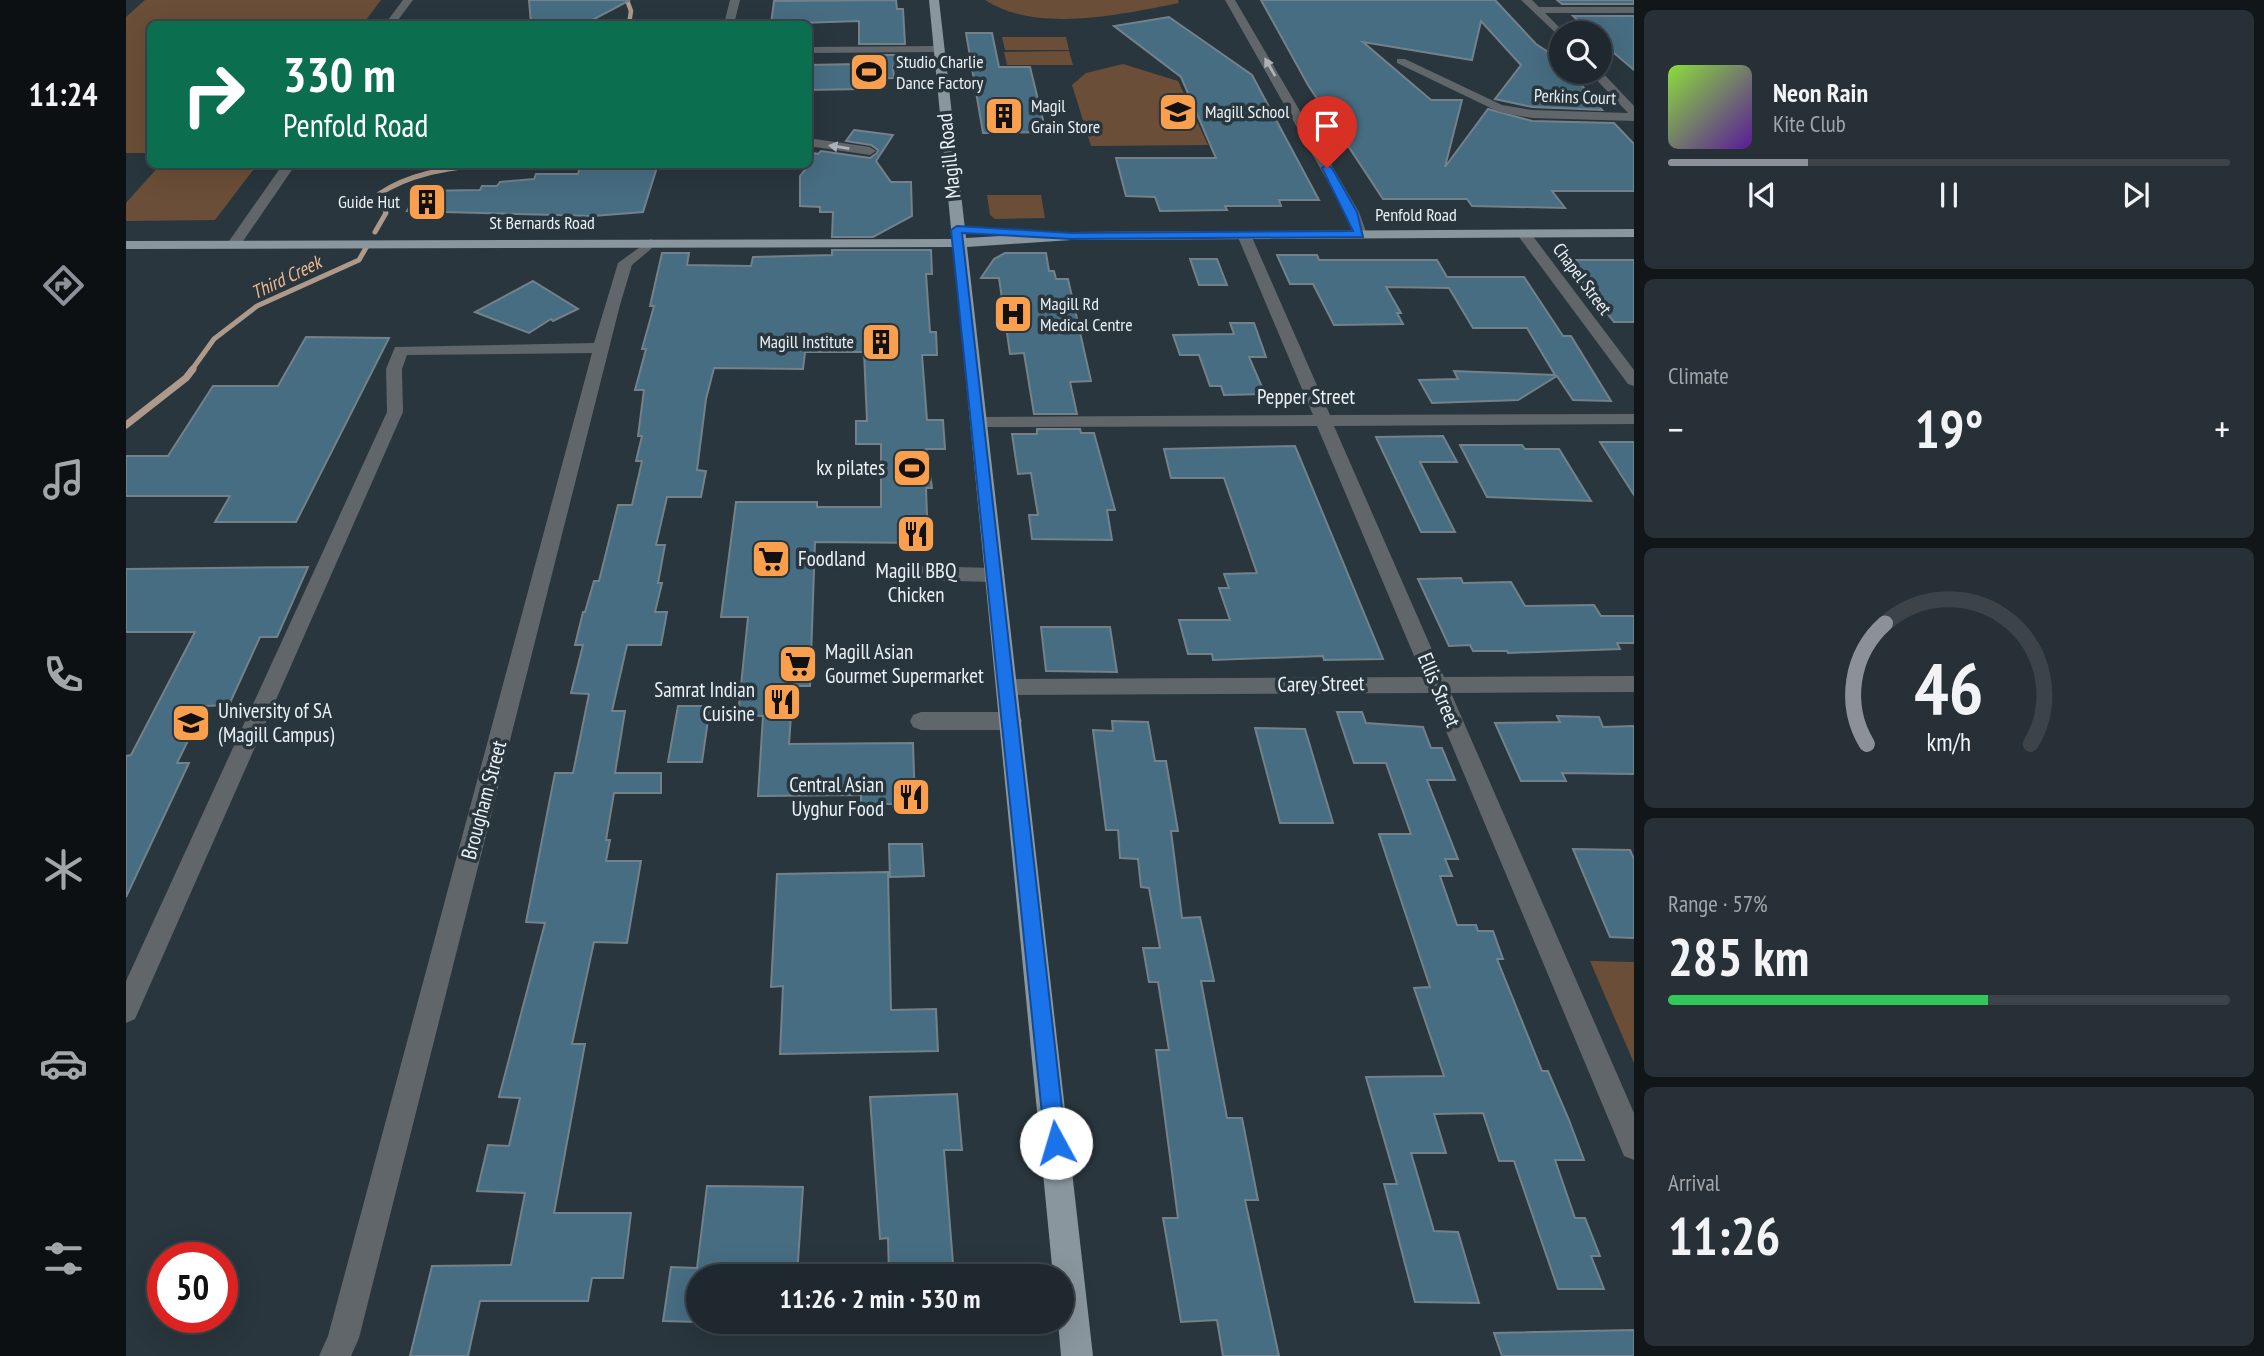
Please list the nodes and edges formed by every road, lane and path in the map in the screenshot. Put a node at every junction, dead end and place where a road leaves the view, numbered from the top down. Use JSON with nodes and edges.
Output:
{"nodes":[{"id":1,"x":408,"y":0,"type":"edge"},
{"id":2,"x":735,"y":0,"type":"edge"},
{"id":3,"x":934,"y":0,"type":"edge"},
{"id":4,"x":1230,"y":0,"type":"edge"},
{"id":5,"x":1526,"y":0,"type":"edge"},
{"id":6,"x":1537,"y":10,"type":"junction"},
{"id":7,"x":1634,"y":10,"type":"edge"},
{"id":8,"x":392,"y":21,"type":"edge"},
{"id":9,"x":730,"y":21,"type":"edge"},
{"id":10,"x":1549,"y":22,"type":"edge"},
{"id":11,"x":939,"y":49,"type":"junction"},
{"id":12,"x":812,"y":50,"type":"edge"},
{"id":13,"x":1401,"y":61,"type":"dead end"},
{"id":14,"x":1607,"y":84,"type":"edge"},
{"id":15,"x":1632,"y":110,"type":"edge"},
{"id":16,"x":812,"y":143,"type":"edge"},
{"id":17,"x":870,"y":151,"type":"dead end"},
{"id":18,"x":287,"y":168,"type":"edge"},
{"id":19,"x":1634,"y":233,"type":"edge"},
{"id":20,"x":1244,"y":234,"type":"junction"},
{"id":21,"x":1360,"y":234,"type":"junction"},
{"id":22,"x":1524,"y":234,"type":"junction"},
{"id":23,"x":126,"y":236,"type":"edge"},
{"id":24,"x":957,"y":236,"type":"junction"},
{"id":25,"x":237,"y":239,"type":"junction"},
{"id":26,"x":343,"y":239,"type":"junction"},
{"id":27,"x":607,"y":243,"type":"junction"},
{"id":28,"x":651,"y":243,"type":"junction"},
{"id":29,"x":126,"y":245,"type":"edge"},
{"id":30,"x":625,"y":263,"type":"junction"},
{"id":31,"x":601,"y":348,"type":"junction"},
{"id":32,"x":1634,"y":381,"type":"edge"},
{"id":33,"x":1634,"y":419,"type":"edge"},
{"id":34,"x":1324,"y":420,"type":"junction"},
{"id":35,"x":978,"y":422,"type":"junction"},
{"id":36,"x":914,"y":573,"type":"dead end"},
{"id":37,"x":995,"y":575,"type":"junction"},
{"id":38,"x":1436,"y":683,"type":"junction"},
{"id":39,"x":1634,"y":684,"type":"edge"},
{"id":40,"x":1007,"y":687,"type":"junction"},
{"id":41,"x":921,"y":721,"type":"dead end"},
{"id":42,"x":1011,"y":722,"type":"junction"},
{"id":43,"x":126,"y":1010,"type":"edge"},
{"id":44,"x":1634,"y":1146,"type":"edge"},
{"id":45,"x":340,"y":1350,"type":"edge"},
{"id":46,"x":1077,"y":1356,"type":"edge"}],
"edges":[{"from":1,"to":8,"type":"street"},
{"from":2,"to":9,"type":"street"},
{"from":3,"to":11,"type":"main road","name":"Magill Road"},
{"from":21,"to":4,"type":"street","one_way":true},
{"from":5,"to":6,"type":"street"},
{"from":6,"to":7,"type":"street"},
{"from":6,"to":10,"type":"street"},
{"from":11,"to":12,"type":"street"},
{"from":11,"to":24,"type":"main road","name":"Magill Road"},
{"from":13,"to":15,"type":"street","name":"Perkins Court"},
{"from":14,"to":15,"type":"street"},
{"from":17,"to":16,"type":"street","one_way":true},
{"from":18,"to":25,"type":"street"},
{"from":19,"to":22,"type":"main road","name":"Penfold Road"},
{"from":20,"to":21,"type":"main road","name":"Penfold Road"},
{"from":20,"to":24,"type":"main road","name":"Penfold Road"},
{"from":20,"to":34,"type":"street","name":"Ellis Street"},
{"from":21,"to":22,"type":"main road","name":"Penfold Road"},
{"from":22,"to":32,"type":"street","name":"Chapel Street"},
{"from":23,"to":25,"type":"main road","name":"St Bernards Road"},
{"from":24,"to":26,"type":"main road","name":"St Bernards Road"},
{"from":24,"to":28,"type":"main road","name":"St Bernards Road"},
{"from":24,"to":35,"type":"main road","name":"Magill Road"},
{"from":25,"to":26,"type":"main road","name":"St Bernards Road"},
{"from":25,"to":29,"type":"main road","name":"St Bernards Road"},
{"from":26,"to":27,"type":"main road","name":"St Bernards Road"},
{"from":27,"to":28,"type":"main road","name":"St Bernards Road"},
{"from":27,"to":30,"type":"street"},
{"from":28,"to":30,"type":"street"},
{"from":30,"to":31,"type":"street","name":"Brougham Street"},
{"from":31,"to":43,"type":"street"},
{"from":31,"to":45,"type":"street","name":"Brougham Street"},
{"from":33,"to":34,"type":"street","name":"Pepper Street"},
{"from":34,"to":35,"type":"street","name":"Pepper Street"},
{"from":34,"to":38,"type":"street","name":"Ellis Street"},
{"from":35,"to":37,"type":"main road","name":"Magill Road"},
{"from":36,"to":37,"type":"street"},
{"from":37,"to":40,"type":"main road","name":"Magill Road"},
{"from":38,"to":39,"type":"street","name":"Carey Street"},
{"from":38,"to":40,"type":"street","name":"Carey Street"},
{"from":38,"to":44,"type":"street","name":"Ellis Street"},
{"from":40,"to":42,"type":"main road","name":"Magill Road"},
{"from":41,"to":42,"type":"street"},
{"from":42,"to":46,"type":"main road","name":"Magill Road"}]}
